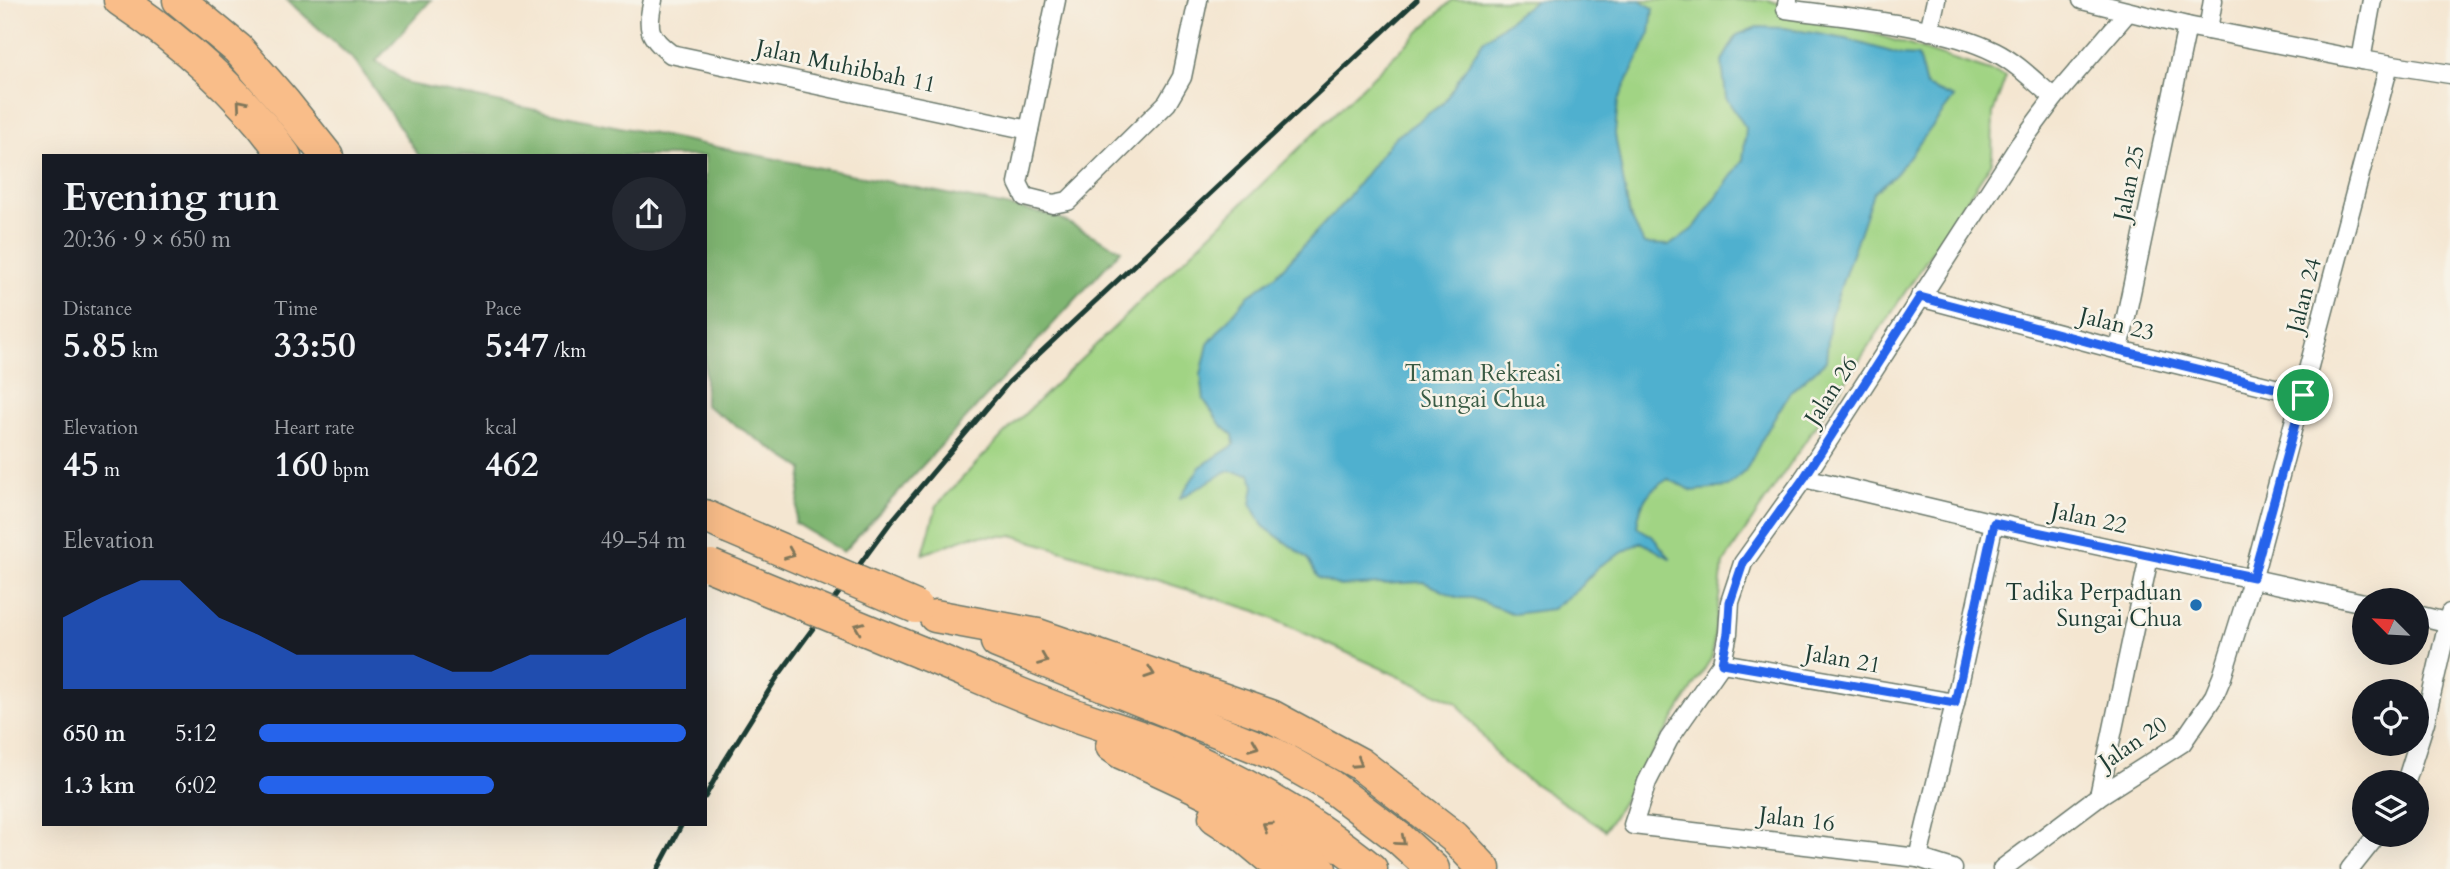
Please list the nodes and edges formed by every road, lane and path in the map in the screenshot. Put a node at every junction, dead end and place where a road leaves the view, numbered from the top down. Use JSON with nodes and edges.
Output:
{"nodes":[{"id":1,"x":120,"y":0,"type":"edge"},
{"id":2,"x":179,"y":0,"type":"edge"},
{"id":3,"x":653,"y":0,"type":"edge"},
{"id":4,"x":1056,"y":0,"type":"edge"},
{"id":5,"x":1198,"y":0,"type":"edge"},
{"id":6,"x":1936,"y":0,"type":"edge"},
{"id":7,"x":2082,"y":0,"type":"edge"},
{"id":8,"x":2213,"y":0,"type":"edge"},
{"id":9,"x":2371,"y":0,"type":"edge"},
{"id":10,"x":1787,"y":5,"type":"edge"},
{"id":11,"x":2128,"y":12,"type":"junction"},
{"id":12,"x":2187,"y":26,"type":"junction"},
{"id":13,"x":1929,"y":30,"type":"junction"},
{"id":14,"x":2208,"y":30,"type":"junction"},
{"id":15,"x":2361,"y":60,"type":"junction"},
{"id":16,"x":2389,"y":65,"type":"junction"},
{"id":17,"x":2450,"y":74,"type":"edge"},
{"id":18,"x":2054,"y":98,"type":"junction"},
{"id":19,"x":1029,"y":130,"type":"junction"},
{"id":20,"x":283,"y":154,"type":"edge"},
{"id":21,"x":325,"y":154,"type":"edge"},
{"id":22,"x":1920,"y":297,"type":"junction"},
{"id":23,"x":2119,"y":350,"type":"junction"},
{"id":24,"x":2303,"y":395,"type":"junction"},
{"id":25,"x":1804,"y":478,"type":"junction"},
{"id":26,"x":716,"y":522,"type":"edge"},
{"id":27,"x":1994,"y":523,"type":"junction"},
{"id":28,"x":2149,"y":557,"type":"junction"},
{"id":29,"x":708,"y":565,"type":"edge"},
{"id":30,"x":2253,"y":577,"type":"junction"},
{"id":31,"x":2352,"y":600,"type":"edge"},
{"id":32,"x":926,"y":612,"type":"junction"},
{"id":33,"x":2429,"y":617,"type":"edge"},
{"id":34,"x":2449,"y":620,"type":"edge"},
{"id":35,"x":1722,"y":663,"type":"junction"},
{"id":36,"x":1955,"y":703,"type":"junction"},
{"id":37,"x":1056,"y":708,"type":"junction"},
{"id":38,"x":1122,"y":753,"type":"junction"},
{"id":39,"x":2410,"y":770,"type":"edge"},
{"id":40,"x":2099,"y":796,"type":"junction"},
{"id":41,"x":1633,"y":825,"type":"joint"},
{"id":42,"x":2367,"y":847,"type":"edge"},
{"id":43,"x":1918,"y":858,"type":"junction"},
{"id":44,"x":1283,"y":869,"type":"edge"},
{"id":45,"x":1321,"y":869,"type":"edge"},
{"id":46,"x":1371,"y":869,"type":"edge"},
{"id":47,"x":1433,"y":869,"type":"edge"},
{"id":48,"x":1484,"y":869,"type":"edge"},
{"id":49,"x":1953,"y":869,"type":"edge"},
{"id":50,"x":2002,"y":869,"type":"edge"},
{"id":51,"x":2350,"y":869,"type":"edge"}],
"edges":[{"from":20,"to":1,"type":"highway","one_way":true},
{"from":2,"to":21,"type":"highway"},
{"from":3,"to":19,"type":"street","name":"Jalan Muhibbah 11"},
{"from":4,"to":19,"type":"street"},
{"from":5,"to":19,"type":"street"},
{"from":6,"to":13,"type":"street"},
{"from":7,"to":11,"type":"street"},
{"from":8,"to":14,"type":"street"},
{"from":9,"to":15,"type":"street"},
{"from":10,"to":13,"type":"street"},
{"from":11,"to":12,"type":"street"},
{"from":11,"to":18,"type":"street","name":"Jalan 26"},
{"from":12,"to":14,"type":"street"},
{"from":12,"to":23,"type":"street","name":"Jalan 25"},
{"from":13,"to":18,"type":"street"},
{"from":14,"to":15,"type":"street"},
{"from":15,"to":16,"type":"street"},
{"from":16,"to":17,"type":"street"},
{"from":16,"to":24,"type":"street","name":"Jalan 24"},
{"from":18,"to":22,"type":"street","name":"Jalan 26"},
{"from":22,"to":23,"type":"street","name":"Jalan 23"},
{"from":22,"to":25,"type":"street","name":"Jalan 26"},
{"from":23,"to":24,"type":"street","name":"Jalan 23"},
{"from":24,"to":30,"type":"street","name":"Jalan 24"},
{"from":25,"to":27,"type":"street","name":"Jalan 22"},
{"from":25,"to":35,"type":"street","name":"Jalan 26"},
{"from":26,"to":32,"type":"highway","one_way":true,"bridge":true},
{"from":27,"to":28,"type":"street","name":"Jalan 22"},
{"from":27,"to":36,"type":"street"},
{"from":28,"to":30,"type":"street","name":"Jalan 22"},
{"from":28,"to":40,"type":"street"},
{"from":37,"to":29,"type":"highway","one_way":true,"bridge":true},
{"from":30,"to":31,"type":"street","name":"Jalan 22"},
{"from":30,"to":40,"type":"street","name":"Jalan 20"},
{"from":32,"to":47,"type":"highway","one_way":true},
{"from":32,"to":48,"type":"highway","one_way":true},
{"from":33,"to":34,"type":"street"},
{"from":34,"to":39,"type":"street"},
{"from":35,"to":36,"type":"street","name":"Jalan 21"},
{"from":35,"to":41,"type":"street","name":"Jalan 26"},
{"from":36,"to":43,"type":"street"},
{"from":37,"to":38,"type":"highway"},
{"from":37,"to":46,"type":"highway"},
{"from":38,"to":44,"type":"highway"},
{"from":45,"to":38,"type":"highway","one_way":true},
{"from":40,"to":50,"type":"street","name":"Jalan 20"},
{"from":41,"to":43,"type":"street","name":"Jalan 16"},
{"from":42,"to":51,"type":"street"},
{"from":43,"to":49,"type":"street","name":"Jalan 16"}]}
